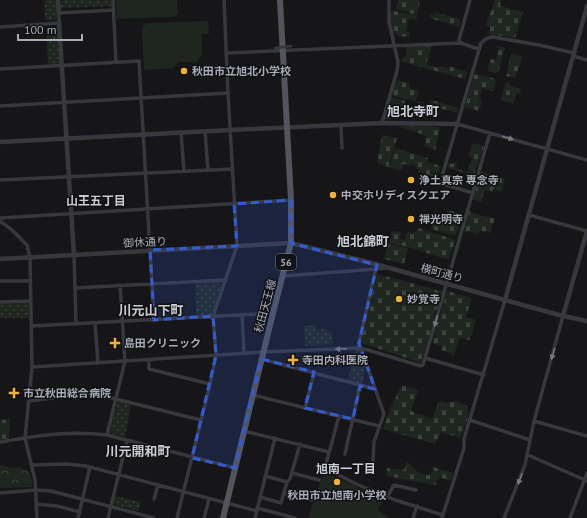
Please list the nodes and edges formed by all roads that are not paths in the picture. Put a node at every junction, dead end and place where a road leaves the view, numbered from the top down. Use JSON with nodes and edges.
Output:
{"nodes":[{"id":1,"x":58,"y":0,"type":"edge"},
{"id":2,"x":113,"y":0,"type":"edge"},
{"id":3,"x":224,"y":0,"type":"edge"},
{"id":4,"x":280,"y":0,"type":"edge"},
{"id":5,"x":389,"y":0,"type":"edge"},
{"id":6,"x":470,"y":0,"type":"edge"},
{"id":7,"x":587,"y":6,"type":"edge"},
{"id":8,"x":114,"y":10,"type":"junction"},
{"id":9,"x":59,"y":12,"type":"junction"},
{"id":10,"x":59,"y":23,"type":"junction"},
{"id":11,"x":0,"y":27,"type":"edge"},
{"id":12,"x":461,"y":43,"type":"junction"},
{"id":13,"x":394,"y":45,"type":"junction"},
{"id":14,"x":291,"y":46,"type":"dead end"},
{"id":15,"x":275,"y":48,"type":"dead end"},
{"id":16,"x":478,"y":48,"type":"junction"},
{"id":17,"x":283,"y":51,"type":"junction"},
{"id":18,"x":226,"y":53,"type":"junction"},
{"id":19,"x":574,"y":55,"type":"junction"},
{"id":20,"x":587,"y":60,"type":"edge"},
{"id":21,"x":116,"y":62,"type":"junction"},
{"id":22,"x":62,"y":65,"type":"junction"},
{"id":23,"x":0,"y":69,"type":"edge"},
{"id":24,"x":228,"y":93,"type":"junction"},
{"id":25,"x":141,"y":98,"type":"junction"},
{"id":26,"x":64,"y":102,"type":"junction"},
{"id":27,"x":0,"y":106,"type":"edge"},
{"id":28,"x":382,"y":123,"type":"junction"},
{"id":29,"x":457,"y":124,"type":"junction"},
{"id":30,"x":341,"y":125,"type":"junction"},
{"id":31,"x":288,"y":127,"type":"junction"},
{"id":32,"x":231,"y":130,"type":"junction"},
{"id":33,"x":206,"y":131,"type":"junction"},
{"id":34,"x":182,"y":132,"type":"junction"},
{"id":35,"x":490,"y":133,"type":"junction"},
{"id":36,"x":143,"y":135,"type":"junction"},
{"id":37,"x":66,"y":139,"type":"junction"},
{"id":38,"x":0,"y":142,"type":"edge"},
{"id":39,"x":342,"y":148,"type":"dead end"},
{"id":40,"x":547,"y":150,"type":"junction"},
{"id":41,"x":587,"y":160,"type":"edge"},
{"id":42,"x":233,"y":169,"type":"junction"},
{"id":43,"x":208,"y":170,"type":"junction"},
{"id":44,"x":184,"y":171,"type":"junction"},
{"id":45,"x":146,"y":173,"type":"junction"},
{"id":46,"x":68,"y":177,"type":"junction"},
{"id":47,"x":0,"y":180,"type":"edge"},
{"id":48,"x":472,"y":193,"type":"junction"},
{"id":49,"x":292,"y":200,"type":"junction"},
{"id":50,"x":234,"y":204,"type":"junction"},
{"id":51,"x":147,"y":209,"type":"junction"},
{"id":52,"x":70,"y":214,"type":"junction"},
{"id":53,"x":529,"y":215,"type":"junction"},
{"id":54,"x":0,"y":219,"type":"edge"},
{"id":55,"x":587,"y":231,"type":"edge"},
{"id":56,"x":291,"y":244,"type":"junction"},
{"id":57,"x":237,"y":246,"type":"junction"},
{"id":58,"x":150,"y":250,"type":"junction"},
{"id":59,"x":74,"y":255,"type":"junction"},
{"id":60,"x":30,"y":258,"type":"junction"},
{"id":61,"x":0,"y":259,"type":"edge"},
{"id":62,"x":376,"y":267,"type":"junction"},
{"id":63,"x":283,"y":276,"type":"junction"},
{"id":64,"x":226,"y":280,"type":"junction"},
{"id":65,"x":0,"y":281,"type":"edge"},
{"id":66,"x":30,"y":281,"type":"junction"},
{"id":67,"x":152,"y":284,"type":"junction"},
{"id":68,"x":446,"y":284,"type":"junction"},
{"id":69,"x":120,"y":286,"type":"junction"},
{"id":70,"x":75,"y":288,"type":"junction"},
{"id":71,"x":505,"y":300,"type":"junction"},
{"id":72,"x":31,"y":301,"type":"junction"},
{"id":73,"x":0,"y":302,"type":"edge"},
{"id":74,"x":273,"y":313,"type":"junction"},
{"id":75,"x":242,"y":315,"type":"junction"},
{"id":76,"x":213,"y":316,"type":"junction"},
{"id":77,"x":563,"y":316,"type":"junction"},
{"id":78,"x":154,"y":320,"type":"junction"},
{"id":79,"x":587,"y":321,"type":"edge"},
{"id":80,"x":121,"y":322,"type":"junction"},
{"id":81,"x":94,"y":323,"type":"junction"},
{"id":82,"x":76,"y":324,"type":"junction"},
{"id":83,"x":32,"y":326,"type":"junction"},
{"id":84,"x":359,"y":348,"type":"junction"},
{"id":85,"x":244,"y":353,"type":"junction"},
{"id":86,"x":216,"y":355,"type":"junction"},
{"id":87,"x":262,"y":355,"type":"junction"},
{"id":88,"x":425,"y":358,"type":"junction"},
{"id":89,"x":149,"y":360,"type":"junction"},
{"id":90,"x":125,"y":361,"type":"junction"},
{"id":91,"x":98,"y":363,"type":"junction"},
{"id":92,"x":32,"y":367,"type":"junction"},
{"id":93,"x":314,"y":372,"type":"junction"},
{"id":94,"x":484,"y":375,"type":"junction"},
{"id":95,"x":210,"y":384,"type":"junction"},
{"id":96,"x":360,"y":386,"type":"junction"},
{"id":97,"x":375,"y":389,"type":"junction"},
{"id":98,"x":253,"y":395,"type":"junction"},
{"id":99,"x":116,"y":399,"type":"junction"},
{"id":100,"x":29,"y":401,"type":"junction"},
{"id":101,"x":305,"y":408,"type":"junction"},
{"id":102,"x":339,"y":416,"type":"junction"},
{"id":103,"x":352,"y":419,"type":"junction"},
{"id":104,"x":201,"y":420,"type":"junction"},
{"id":105,"x":470,"y":420,"type":"junction"},
{"id":106,"x":534,"y":422,"type":"junction"},
{"id":107,"x":379,"y":426,"type":"junction"},
{"id":108,"x":244,"y":431,"type":"junction"},
{"id":109,"x":107,"y":435,"type":"junction"},
{"id":110,"x":587,"y":436,"type":"edge"},
{"id":111,"x":25,"y":438,"type":"junction"},
{"id":112,"x":275,"y":438,"type":"junction"},
{"id":113,"x":127,"y":440,"type":"junction"},
{"id":114,"x":530,"y":440,"type":"junction"},
{"id":115,"x":0,"y":442,"type":"edge"},
{"id":116,"x":300,"y":444,"type":"junction"},
{"id":117,"x":329,"y":452,"type":"junction"},
{"id":118,"x":345,"y":454,"type":"dead end"},
{"id":119,"x":528,"y":455,"type":"junction"},
{"id":120,"x":192,"y":458,"type":"junction"},
{"id":121,"x":373,"y":462,"type":"dead end"},
{"id":122,"x":32,"y":465,"type":"junction"},
{"id":123,"x":90,"y":467,"type":"junction"},
{"id":124,"x":234,"y":468,"type":"junction"},
{"id":125,"x":292,"y":473,"type":"junction"},
{"id":126,"x":587,"y":473,"type":"edge"},
{"id":127,"x":118,"y":475,"type":"junction"},
{"id":128,"x":265,"y":476,"type":"junction"},
{"id":129,"x":320,"y":480,"type":"dead end"},
{"id":130,"x":586,"y":480,"type":"edge"},
{"id":131,"x":287,"y":482,"type":"junction"},
{"id":132,"x":158,"y":485,"type":"junction"},
{"id":133,"x":36,"y":490,"type":"junction"},
{"id":134,"x":416,"y":490,"type":"dead end"},
{"id":135,"x":183,"y":491,"type":"junction"},
{"id":136,"x":0,"y":493,"type":"edge"},
{"id":137,"x":284,"y":493,"type":"junction"},
{"id":138,"x":260,"y":497,"type":"junction"},
{"id":139,"x":387,"y":497,"type":"junction"},
{"id":140,"x":154,"y":499,"type":"dead end"},
{"id":141,"x":209,"y":499,"type":"junction"},
{"id":142,"x":83,"y":500,"type":"junction"},
{"id":143,"x":312,"y":500,"type":"dead end"},
{"id":144,"x":37,"y":504,"type":"junction"},
{"id":145,"x":226,"y":504,"type":"junction"},
{"id":146,"x":417,"y":506,"type":"junction"},
{"id":147,"x":110,"y":507,"type":"junction"},
{"id":148,"x":257,"y":509,"type":"junction"},
{"id":149,"x":80,"y":512,"type":"junction"},
{"id":150,"x":442,"y":516,"type":"edge"},
{"id":151,"x":37,"y":518,"type":"edge"},
{"id":152,"x":78,"y":518,"type":"edge"},
{"id":153,"x":108,"y":518,"type":"edge"},
{"id":154,"x":154,"y":518,"type":"edge"},
{"id":155,"x":177,"y":518,"type":"edge"},
{"id":156,"x":204,"y":518,"type":"edge"},
{"id":157,"x":223,"y":518,"type":"edge"},
{"id":158,"x":255,"y":518,"type":"edge"},
{"id":159,"x":295,"y":518,"type":"edge"},
{"id":160,"x":413,"y":518,"type":"edge"},
{"id":161,"x":504,"y":518,"type":"edge"},
{"id":162,"x":570,"y":518,"type":"edge"}],
"edges":[{"from":1,"to":9,"type":"street"},
{"from":2,"to":8,"type":"street"},
{"from":3,"to":18,"type":"street"},
{"from":4,"to":17,"type":"main road","name":"秋田天王線","number":"56"},
{"from":5,"to":13,"type":"street"},
{"from":6,"to":12,"type":"street"},
{"from":7,"to":19,"type":"street"},
{"from":8,"to":9,"type":"street"},
{"from":8,"to":21,"type":"street"},
{"from":9,"to":10,"type":"street"},
{"from":10,"to":11,"type":"street"},
{"from":10,"to":22,"type":"street"},
{"from":12,"to":13,"type":"street"},
{"from":12,"to":16,"type":"street"},
{"from":13,"to":17,"type":"street"},
{"from":13,"to":28,"type":"street"},
{"from":14,"to":15,"type":"street","bridge":true},
{"from":16,"to":19,"type":"street"},
{"from":16,"to":29,"type":"street"},
{"from":17,"to":18,"type":"street"},
{"from":17,"to":31,"type":"main road","name":"秋田天王線","number":"56"},
{"from":18,"to":24,"type":"street"},
{"from":19,"to":20,"type":"street"},
{"from":19,"to":40,"type":"street"},
{"from":21,"to":22,"type":"street"},
{"from":21,"to":25,"type":"street"},
{"from":22,"to":23,"type":"street"},
{"from":22,"to":26,"type":"street"},
{"from":24,"to":25,"type":"street"},
{"from":24,"to":32,"type":"street"},
{"from":25,"to":26,"type":"street"},
{"from":25,"to":36,"type":"street"},
{"from":26,"to":27,"type":"street"},
{"from":26,"to":37,"type":"street"},
{"from":28,"to":29,"type":"street"},
{"from":28,"to":30,"type":"street"},
{"from":29,"to":35,"type":"street"},
{"from":29,"to":48,"type":"street"},
{"from":30,"to":31,"type":"street"},
{"from":30,"to":39,"type":"street"},
{"from":31,"to":32,"type":"street"},
{"from":31,"to":49,"type":"main road","name":"秋田天王線","number":"56"},
{"from":32,"to":33,"type":"street"},
{"from":32,"to":42,"type":"street"},
{"from":33,"to":34,"type":"street"},
{"from":33,"to":43,"type":"street"},
{"from":34,"to":36,"type":"street"},
{"from":34,"to":44,"type":"street"},
{"from":35,"to":40,"type":"street","one_way":true},
{"from":35,"to":48,"type":"street"},
{"from":36,"to":37,"type":"street"},
{"from":36,"to":45,"type":"street"},
{"from":37,"to":38,"type":"street"},
{"from":37,"to":46,"type":"street"},
{"from":40,"to":41,"type":"street"},
{"from":40,"to":53,"type":"street"},
{"from":42,"to":43,"type":"street"},
{"from":42,"to":50,"type":"street"},
{"from":43,"to":44,"type":"street"},
{"from":44,"to":45,"type":"street"},
{"from":45,"to":46,"type":"street"},
{"from":45,"to":51,"type":"street"},
{"from":46,"to":47,"type":"street"},
{"from":46,"to":52,"type":"street"},
{"from":48,"to":68,"type":"street"},
{"from":49,"to":50,"type":"street"},
{"from":49,"to":56,"type":"main road","name":"秋田天王線","number":"56"},
{"from":50,"to":51,"type":"street"},
{"from":50,"to":57,"type":"street"},
{"from":51,"to":52,"type":"street"},
{"from":51,"to":58,"type":"street"},
{"from":52,"to":54,"type":"street"},
{"from":52,"to":59,"type":"street"},
{"from":53,"to":55,"type":"street"},
{"from":53,"to":71,"type":"street"},
{"from":54,"to":60,"type":"street"},
{"from":55,"to":77,"type":"street"},
{"from":56,"to":57,"type":"street","name":"御休通り"},
{"from":56,"to":62,"type":"street","name":"横町通り"},
{"from":56,"to":63,"type":"main road","name":"秋田天王線","number":"56"},
{"from":57,"to":58,"type":"street","name":"御休通り"},
{"from":57,"to":64,"type":"street"},
{"from":58,"to":59,"type":"street","name":"御休通り"},
{"from":58,"to":67,"type":"street"},
{"from":59,"to":60,"type":"street","name":"御休通り"},
{"from":59,"to":70,"type":"street"},
{"from":60,"to":61,"type":"street","name":"御休通り"},
{"from":60,"to":66,"type":"street"},
{"from":62,"to":63,"type":"street"},
{"from":62,"to":68,"type":"street","name":"横町通り"},
{"from":62,"to":84,"type":"street"},
{"from":63,"to":74,"type":"main road","name":"秋田天王線","number":"56"},
{"from":64,"to":67,"type":"street"},
{"from":64,"to":76,"type":"street"},
{"from":65,"to":66,"type":"street"},
{"from":66,"to":72,"type":"street"},
{"from":67,"to":69,"type":"street"},
{"from":67,"to":78,"type":"street"},
{"from":68,"to":71,"type":"street","name":"横町通り"},
{"from":68,"to":88,"type":"street","one_way":true},
{"from":69,"to":70,"type":"street"},
{"from":69,"to":80,"type":"street"},
{"from":70,"to":82,"type":"street"},
{"from":71,"to":77,"type":"street","name":"横町通り"},
{"from":71,"to":94,"type":"street"},
{"from":72,"to":73,"type":"street"},
{"from":72,"to":83,"type":"street"},
{"from":74,"to":75,"type":"street"},
{"from":74,"to":87,"type":"main road","name":"秋田天王線","number":"56"},
{"from":75,"to":76,"type":"street"},
{"from":75,"to":85,"type":"street"},
{"from":76,"to":78,"type":"street"},
{"from":76,"to":86,"type":"street"},
{"from":77,"to":79,"type":"street","name":"横町通り"},
{"from":77,"to":106,"type":"street","one_way":true},
{"from":78,"to":80,"type":"street"},
{"from":80,"to":81,"type":"street"},
{"from":80,"to":90,"type":"street"},
{"from":81,"to":82,"type":"street"},
{"from":81,"to":91,"type":"street"},
{"from":82,"to":83,"type":"street"},
{"from":83,"to":92,"type":"street"},
{"from":84,"to":87,"type":"street","one_way":true},
{"from":84,"to":88,"type":"street"},
{"from":84,"to":97,"type":"street"},
{"from":85,"to":86,"type":"street"},
{"from":85,"to":87,"type":"street"},
{"from":86,"to":89,"type":"street"},
{"from":86,"to":95,"type":"street"},
{"from":87,"to":93,"type":"street"},
{"from":87,"to":98,"type":"main road","name":"秋田天王線","number":"56"},
{"from":88,"to":94,"type":"street"},
{"from":89,"to":90,"type":"street"},
{"from":89,"to":95,"type":"street"},
{"from":90,"to":91,"type":"street"},
{"from":90,"to":99,"type":"street"},
{"from":91,"to":92,"type":"street"},
{"from":92,"to":100,"type":"street"},
{"from":93,"to":96,"type":"street"},
{"from":93,"to":101,"type":"street"},
{"from":94,"to":105,"type":"street"},
{"from":95,"to":104,"type":"street"},
{"from":96,"to":97,"type":"street"},
{"from":96,"to":103,"type":"street"},
{"from":97,"to":107,"type":"street"},
{"from":98,"to":101,"type":"street"},
{"from":98,"to":108,"type":"main road","name":"秋田天王線","number":"56"},
{"from":99,"to":100,"type":"street"},
{"from":99,"to":104,"type":"street"},
{"from":99,"to":109,"type":"street"},
{"from":100,"to":111,"type":"street"},
{"from":101,"to":102,"type":"street"},
{"from":102,"to":103,"type":"street"},
{"from":102,"to":117,"type":"street"},
{"from":103,"to":107,"type":"street"},
{"from":103,"to":118,"type":"street"},
{"from":104,"to":120,"type":"street"},
{"from":105,"to":114,"type":"street"},
{"from":105,"to":150,"type":"street"},
{"from":106,"to":110,"type":"street"},
{"from":106,"to":114,"type":"street"},
{"from":107,"to":121,"type":"street"},
{"from":108,"to":112,"type":"street"},
{"from":108,"to":124,"type":"main road","name":"秋田天王線","number":"56"},
{"from":109,"to":111,"type":"street"},
{"from":109,"to":113,"type":"street"},
{"from":111,"to":115,"type":"street"},
{"from":111,"to":122,"type":"street"},
{"from":112,"to":116,"type":"street"},
{"from":112,"to":128,"type":"street"},
{"from":113,"to":120,"type":"street"},
{"from":113,"to":127,"type":"street"},
{"from":114,"to":119,"type":"street"},
{"from":116,"to":117,"type":"street"},
{"from":116,"to":125,"type":"street"},
{"from":117,"to":139,"type":"street"},
{"from":119,"to":130,"type":"street"},
{"from":119,"to":161,"type":"street","one_way":true},
{"from":120,"to":124,"type":"street"},
{"from":120,"to":135,"type":"street"},
{"from":122,"to":123,"type":"street"},
{"from":122,"to":133,"type":"street"},
{"from":123,"to":127,"type":"street"},
{"from":123,"to":142,"type":"street"},
{"from":124,"to":145,"type":"main road","name":"秋田天王線","number":"56"},
{"from":125,"to":129,"type":"street"},
{"from":125,"to":131,"type":"street"},
{"from":126,"to":130,"type":"street"},
{"from":127,"to":132,"type":"street"},
{"from":127,"to":147,"type":"street"},
{"from":128,"to":131,"type":"street"},
{"from":128,"to":138,"type":"street"},
{"from":130,"to":162,"type":"street"},
{"from":131,"to":137,"type":"street"},
{"from":132,"to":135,"type":"street"},
{"from":132,"to":140,"type":"street"},
{"from":133,"to":136,"type":"street"},
{"from":133,"to":142,"type":"street"},
{"from":133,"to":144,"type":"street"},
{"from":134,"to":139,"type":"street"},
{"from":135,"to":141,"type":"street"},
{"from":135,"to":155,"type":"street"},
{"from":137,"to":138,"type":"street"},
{"from":137,"to":143,"type":"street"},
{"from":138,"to":148,"type":"street"},
{"from":139,"to":146,"type":"street"},
{"from":141,"to":145,"type":"street"},
{"from":141,"to":156,"type":"street"},
{"from":142,"to":147,"type":"street"},
{"from":142,"to":149,"type":"street"},
{"from":144,"to":149,"type":"street"},
{"from":144,"to":151,"type":"street"},
{"from":145,"to":148,"type":"street"},
{"from":145,"to":157,"type":"main road","name":"秋田天王線","number":"56"},
{"from":146,"to":150,"type":"street"},
{"from":146,"to":160,"type":"street"},
{"from":147,"to":153,"type":"street"},
{"from":147,"to":154,"type":"street"},
{"from":148,"to":158,"type":"street"},
{"from":148,"to":159,"type":"street"},
{"from":149,"to":152,"type":"street"}]}
